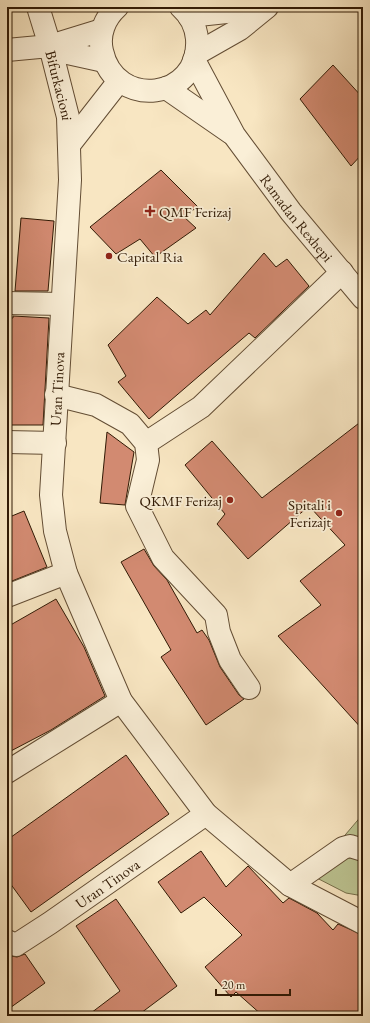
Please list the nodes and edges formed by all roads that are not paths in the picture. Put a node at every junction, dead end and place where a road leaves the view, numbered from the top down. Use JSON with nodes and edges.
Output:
{"nodes":[{"id":1,"x":38,"y":7,"type":"edge"},
{"id":2,"x":117,"y":7,"type":"edge"},
{"id":3,"x":266,"y":8,"type":"edge"},
{"id":4,"x":185,"y":12,"type":"edge"},
{"id":5,"x":102,"y":30,"type":"junction"},
{"id":6,"x":50,"y":46,"type":"junction"},
{"id":7,"x":7,"y":50,"type":"edge"},
{"id":8,"x":195,"y":57,"type":"junction"},
{"id":9,"x":104,"y":61,"type":"junction"},
{"id":10,"x":119,"y":81,"type":"junction"},
{"id":11,"x":166,"y":88,"type":"junction"},
{"id":12,"x":234,"y":135,"type":"junction"},
{"id":13,"x":70,"y":145,"type":"junction"},
{"id":14,"x":342,"y":272,"type":"junction"},
{"id":15,"x":363,"y":298,"type":"edge"},
{"id":16,"x":7,"y":303,"type":"edge"},
{"id":17,"x":62,"y":304,"type":"junction"},
{"id":18,"x":56,"y":395,"type":"junction"},
{"id":19,"x":7,"y":442,"type":"edge"},
{"id":20,"x":55,"y":443,"type":"junction"},
{"id":21,"x":146,"y":443,"type":"junction"},
{"id":22,"x":66,"y":573,"type":"junction"},
{"id":23,"x":7,"y":596,"type":"edge"},
{"id":24,"x":249,"y":688,"type":"dead end"},
{"id":25,"x":122,"y":701,"type":"junction"},
{"id":26,"x":7,"y":772,"type":"edge"},
{"id":27,"x":206,"y":814,"type":"junction"},
{"id":28,"x":363,"y":850,"type":"edge"},
{"id":29,"x":290,"y":885,"type":"junction"},
{"id":30,"x":363,"y":923,"type":"edge"},
{"id":31,"x":7,"y":941,"type":"edge"}],
"edges":[{"from":1,"to":6,"type":"street"},
{"from":2,"to":5,"type":"street","name":"Ramadan Rexhepi"},
{"from":3,"to":4,"type":"street","name":"Ramadan Rexhepi"},
{"from":3,"to":8,"type":"street","name":"Ramadan Rexhepi"},
{"from":4,"to":8,"type":"street","name":"Ramadan Rexhepi"},
{"from":5,"to":6,"type":"street"},
{"from":5,"to":9,"type":"street","name":"Ramadan Rexhepi"},
{"from":6,"to":7,"type":"street","name":"Bifurkacioni"},
{"from":6,"to":9,"type":"street"},
{"from":6,"to":13,"type":"street","name":"Bifurkacioni"},
{"from":8,"to":11,"type":"street","name":"Ramadan Rexhepi"},
{"from":8,"to":12,"type":"street","name":"Ramadan Rexhepi"},
{"from":9,"to":10,"type":"street","name":"Ramadan Rexhepi"},
{"from":10,"to":11,"type":"street","name":"Ramadan Rexhepi"},
{"from":10,"to":13,"type":"street"},
{"from":11,"to":12,"type":"street","name":"Ramadan Rexhepi"},
{"from":12,"to":14,"type":"street","name":"Ramadan Rexhepi"},
{"from":13,"to":17,"type":"street","name":"Uran Tinova"},
{"from":14,"to":15,"type":"street","name":"Ramadan Rexhepi"},
{"from":14,"to":21,"type":"street"},
{"from":16,"to":17,"type":"street"},
{"from":17,"to":18,"type":"street","name":"Uran Tinova"},
{"from":18,"to":20,"type":"street","name":"Uran Tinova"},
{"from":18,"to":21,"type":"street"},
{"from":19,"to":20,"type":"street"},
{"from":20,"to":22,"type":"street","name":"Uran Tinova"},
{"from":21,"to":24,"type":"street"},
{"from":22,"to":23,"type":"street"},
{"from":22,"to":25,"type":"street","name":"Uran Tinova"},
{"from":25,"to":26,"type":"street"},
{"from":25,"to":27,"type":"street","name":"Uran Tinova"},
{"from":27,"to":29,"type":"street","name":"Uran Tinova"},
{"from":27,"to":31,"type":"street","name":"Uran Tinova"},
{"from":28,"to":29,"type":"street"},
{"from":29,"to":30,"type":"street","name":"Uran Tinova"}]}
